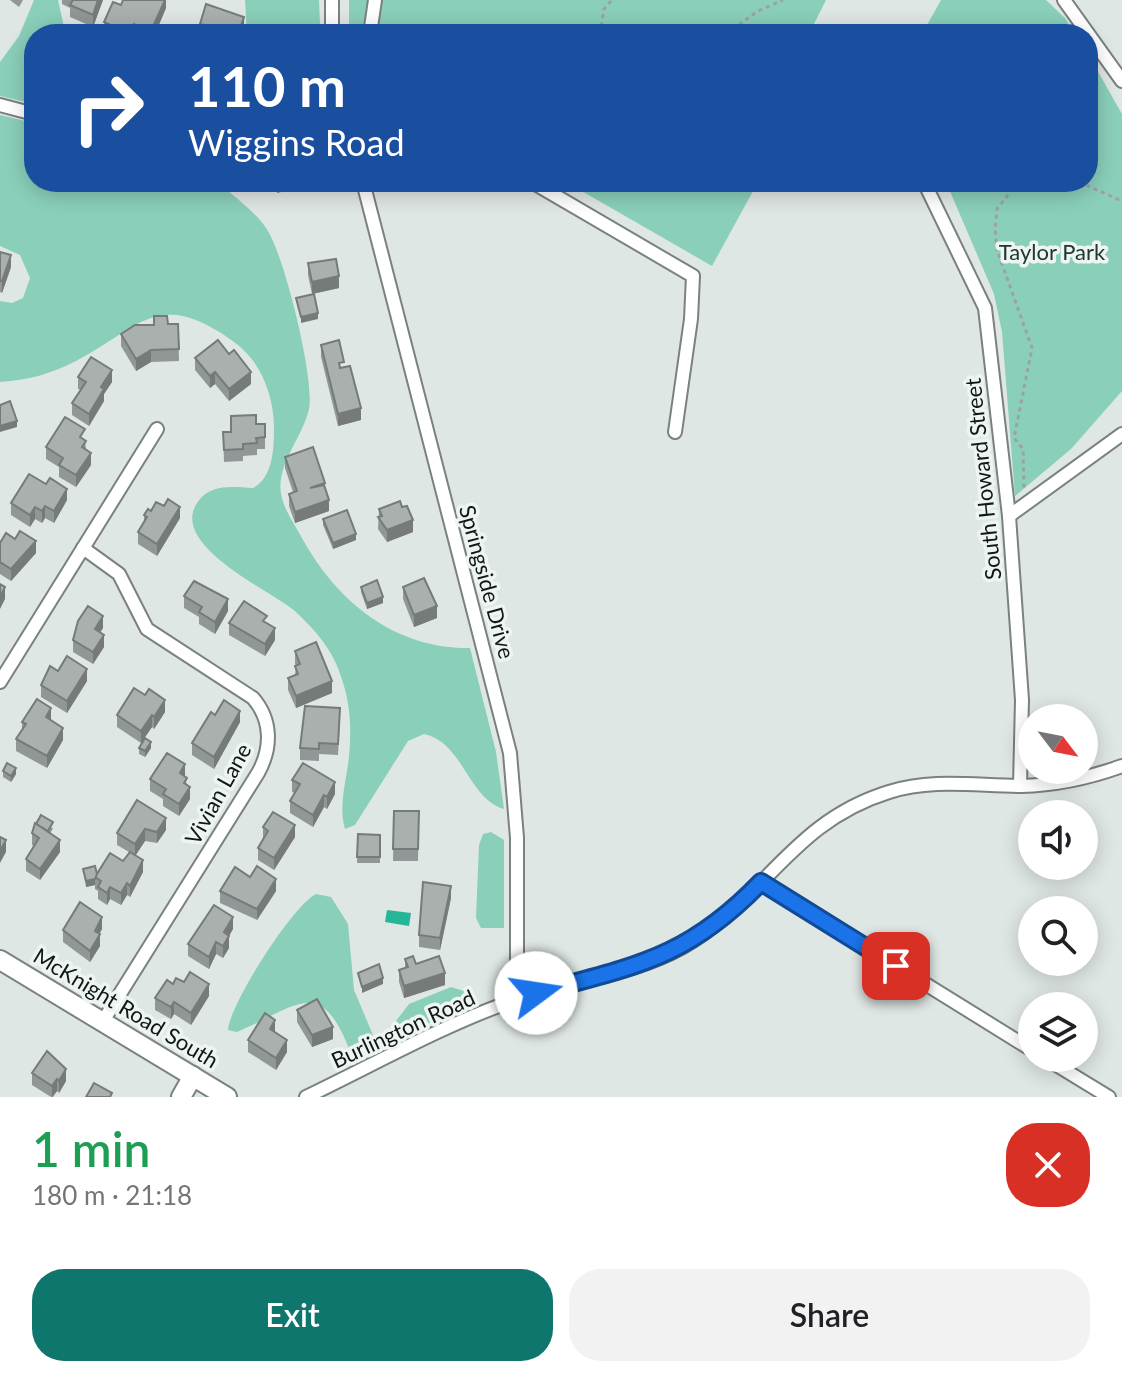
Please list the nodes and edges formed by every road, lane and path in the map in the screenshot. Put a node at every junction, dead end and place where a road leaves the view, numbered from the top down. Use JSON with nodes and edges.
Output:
{"nodes":[{"id":1,"x":332,"y":0,"type":"edge"},
{"id":2,"x":375,"y":0,"type":"edge"},
{"id":3,"x":612,"y":0,"type":"edge"},
{"id":4,"x":783,"y":0,"type":"edge"},
{"id":5,"x":1064,"y":0,"type":"edge"},
{"id":6,"x":332,"y":24,"type":"edge"},
{"id":7,"x":371,"y":24,"type":"edge"},
{"id":8,"x":602,"y":24,"type":"edge"},
{"id":9,"x":740,"y":24,"type":"edge"},
{"id":10,"x":1081,"y":24,"type":"edge"},
{"id":11,"x":1098,"y":47,"type":"edge"},
{"id":12,"x":1122,"y":81,"type":"edge"},
{"id":13,"x":0,"y":105,"type":"edge"},
{"id":14,"x":24,"y":111,"type":"edge"},
{"id":15,"x":1098,"y":190,"type":"edge"},
{"id":16,"x":366,"y":192,"type":"edge"},
{"id":17,"x":549,"y":192,"type":"edge"},
{"id":18,"x":929,"y":192,"type":"edge"},
{"id":19,"x":1010,"y":192,"type":"edge"},
{"id":20,"x":1122,"y":201,"type":"edge"},
{"id":21,"x":157,"y":429,"type":"dead end"},
{"id":22,"x":675,"y":432,"type":"dead end"},
{"id":23,"x":1122,"y":434,"type":"edge"},
{"id":24,"x":1026,"y":504,"type":"junction"},
{"id":25,"x":1009,"y":516,"type":"junction"},
{"id":26,"x":83,"y":548,"type":"junction"},
{"id":27,"x":0,"y":682,"type":"edge"},
{"id":28,"x":1122,"y":766,"type":"edge"},
{"id":29,"x":1020,"y":786,"type":"junction"},
{"id":30,"x":761,"y":882,"type":"junction"},
{"id":31,"x":0,"y":960,"type":"edge"},
{"id":32,"x":517,"y":999,"type":"junction"},
{"id":33,"x":103,"y":1021,"type":"junction"},
{"id":34,"x":1018,"y":1041,"type":"edge"},
{"id":35,"x":1068,"y":1072,"type":"edge"},
{"id":36,"x":193,"y":1076,"type":"junction"},
{"id":37,"x":181,"y":1097,"type":"edge"},
{"id":38,"x":227,"y":1097,"type":"edge"},
{"id":39,"x":306,"y":1097,"type":"edge"},
{"id":40,"x":1109,"y":1097,"type":"edge"}],
"edges":[{"from":1,"to":6,"type":"street"},
{"from":2,"to":7,"type":"street"},
{"from":3,"to":8,"type":"path"},
{"from":4,"to":9,"type":"path"},
{"from":5,"to":10,"type":"street"},
{"from":11,"to":12,"type":"street"},
{"from":13,"to":14,"type":"street"},
{"from":15,"to":20,"type":"path"},
{"from":16,"to":32,"type":"street","name":"Springside Drive"},
{"from":17,"to":22,"type":"street"},
{"from":18,"to":25,"type":"street","name":"South Howard Street"},
{"from":19,"to":24,"type":"path"},
{"from":21,"to":26,"type":"street"},
{"from":23,"to":24,"type":"street"},
{"from":24,"to":25,"type":"street"},
{"from":25,"to":29,"type":"street","name":"South Howard Street"},
{"from":26,"to":27,"type":"street"},
{"from":26,"to":33,"type":"street","name":"Vivian Lane"},
{"from":28,"to":29,"type":"street","name":"Burlington Road"},
{"from":29,"to":30,"type":"street","name":"Burlington Road"},
{"from":30,"to":32,"type":"street","name":"Burlington Road"},
{"from":30,"to":34,"type":"street"},
{"from":31,"to":33,"type":"street","name":"McKnight Road South"},
{"from":32,"to":39,"type":"street","name":"Burlington Road"},
{"from":33,"to":36,"type":"street","name":"McKnight Road South"},
{"from":35,"to":40,"type":"street"},
{"from":36,"to":37,"type":"street"},
{"from":36,"to":38,"type":"street","name":"McKnight Road South"}]}
